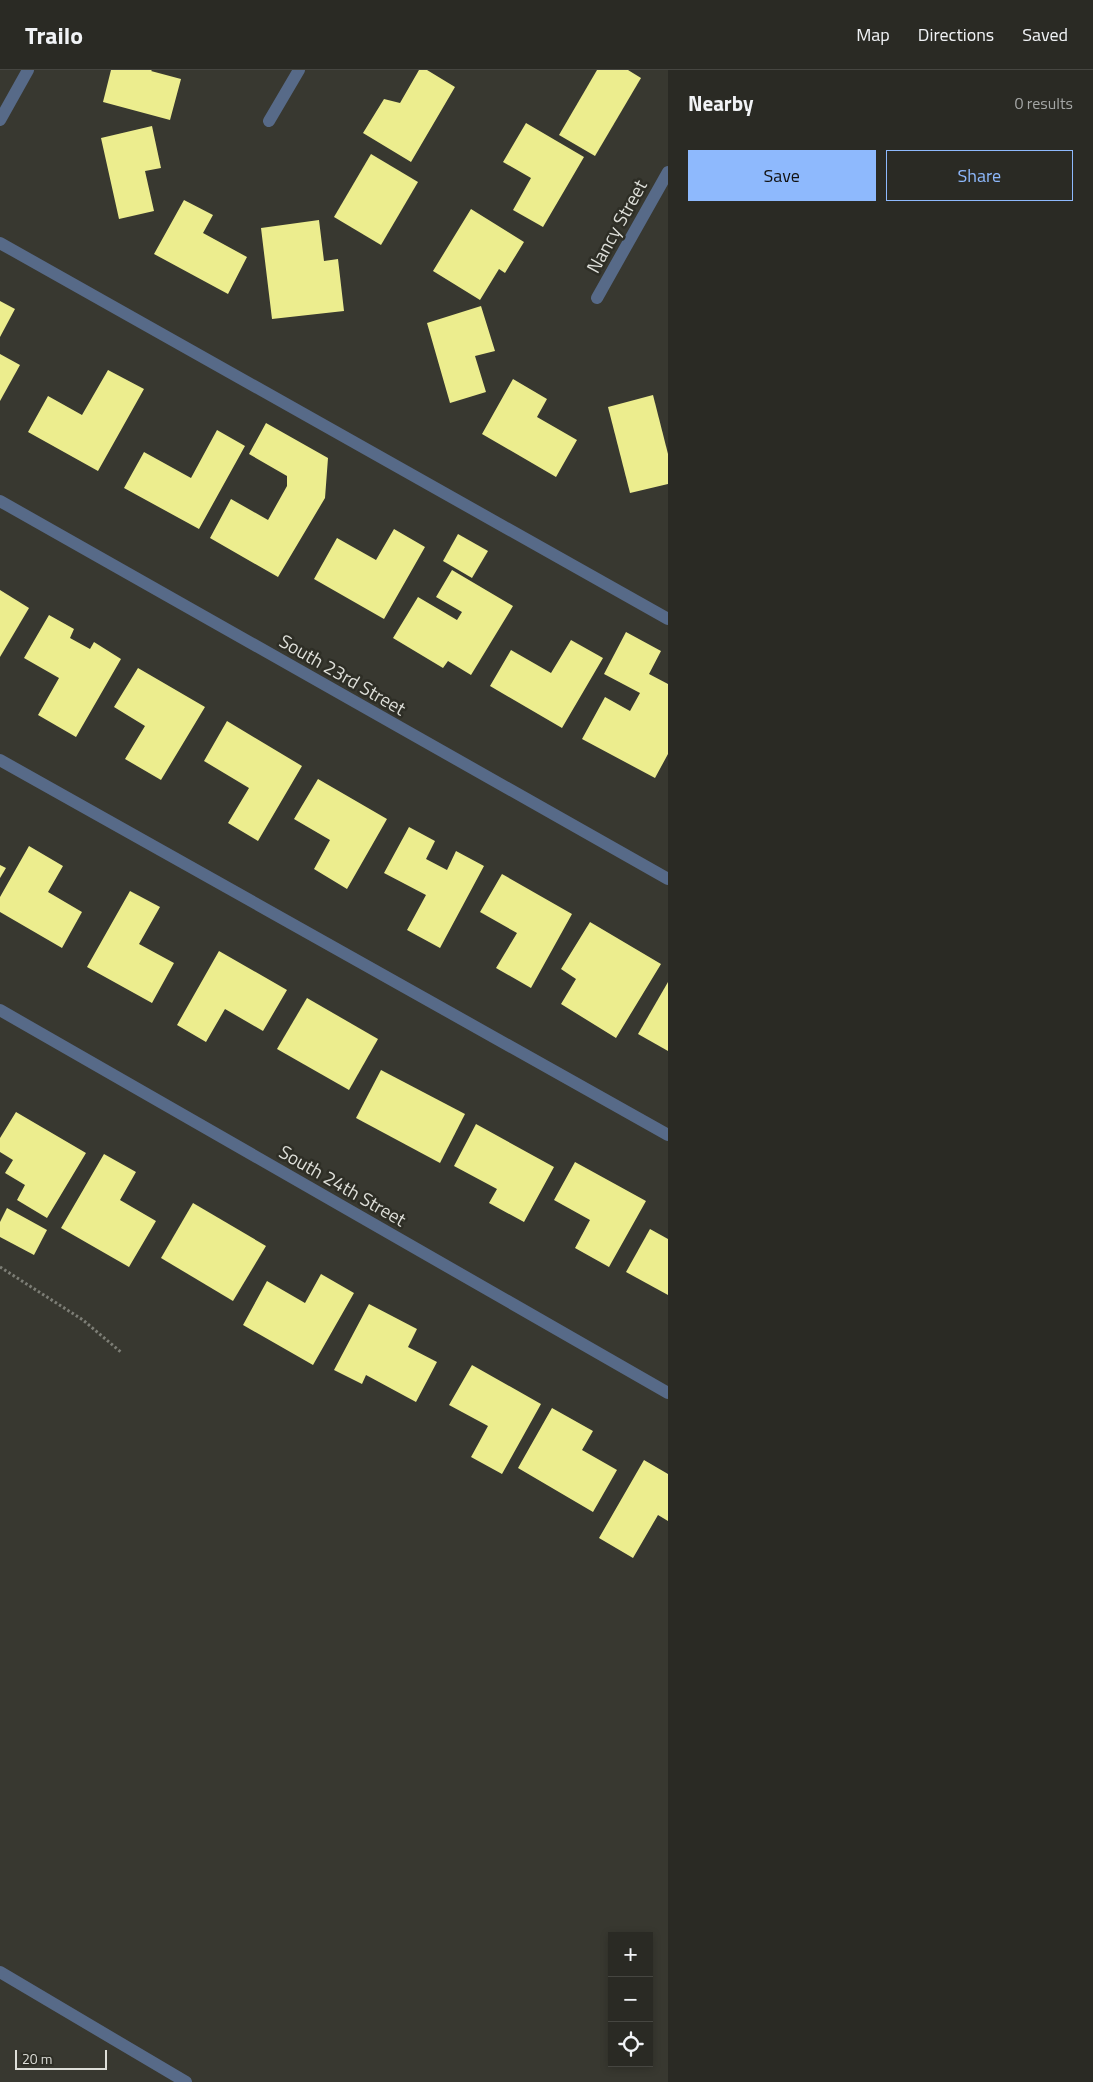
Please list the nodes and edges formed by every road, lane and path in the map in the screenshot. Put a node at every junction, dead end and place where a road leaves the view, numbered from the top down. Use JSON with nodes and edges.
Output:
{"nodes":[{"id":1,"x":28,"y":70,"type":"edge"},
{"id":2,"x":299,"y":70,"type":"edge"},
{"id":3,"x":0,"y":120,"type":"edge"},
{"id":4,"x":269,"y":121,"type":"dead end"},
{"id":5,"x":668,"y":172,"type":"edge"},
{"id":6,"x":0,"y":243,"type":"edge"},
{"id":7,"x":598,"y":298,"type":"dead end"},
{"id":8,"x":0,"y":501,"type":"edge"},
{"id":9,"x":668,"y":619,"type":"edge"},
{"id":10,"x":0,"y":760,"type":"edge"},
{"id":11,"x":668,"y":879,"type":"edge"},
{"id":12,"x":0,"y":1010,"type":"edge"},
{"id":13,"x":668,"y":1135,"type":"edge"},
{"id":14,"x":0,"y":1267,"type":"edge"},
{"id":15,"x":122,"y":1353,"type":"dead end"},
{"id":16,"x":668,"y":1393,"type":"edge"},
{"id":17,"x":0,"y":1972,"type":"edge"},
{"id":18,"x":186,"y":2082,"type":"edge"}],
"edges":[{"from":1,"to":3,"type":"street"},
{"from":2,"to":4,"type":"street"},
{"from":5,"to":7,"type":"street","name":"Nancy Street"},
{"from":6,"to":9,"type":"street"},
{"from":8,"to":11,"type":"street","name":"South 23rd Street"},
{"from":10,"to":13,"type":"street"},
{"from":12,"to":16,"type":"street","name":"South 24th Street"},
{"from":14,"to":15,"type":"path"},
{"from":17,"to":18,"type":"street"}]}
